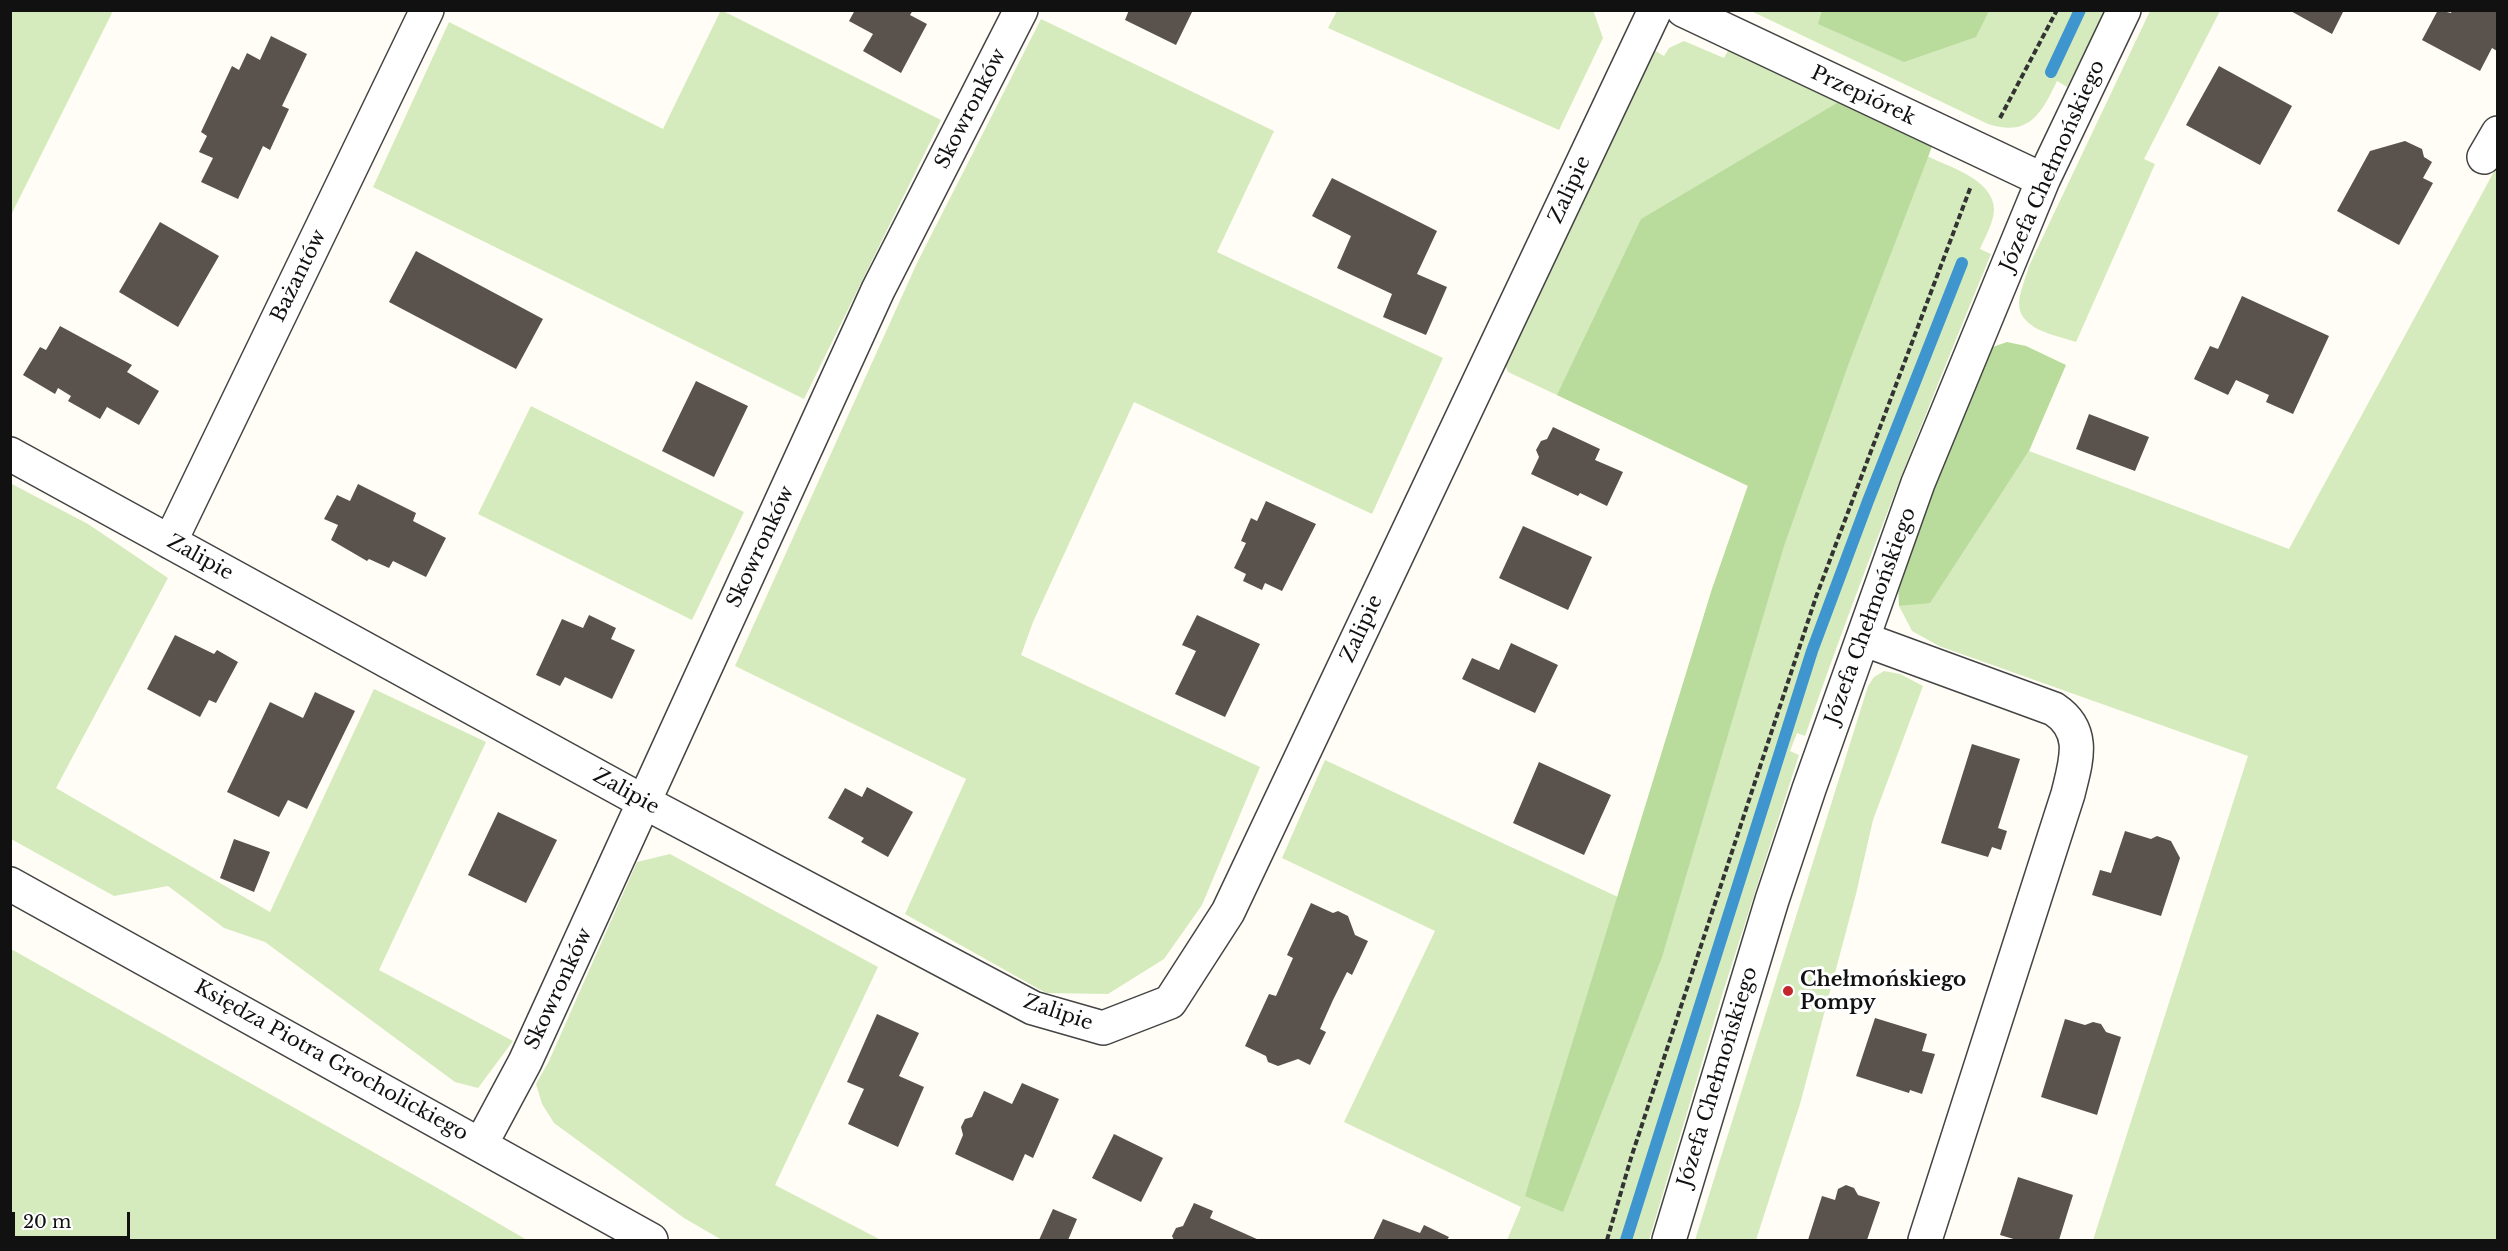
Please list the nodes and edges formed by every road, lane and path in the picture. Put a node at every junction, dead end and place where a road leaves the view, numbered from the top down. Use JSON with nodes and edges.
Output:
{"nodes":[{"id":1,"x":427,"y":10,"type":"edge"},
{"id":2,"x":1021,"y":10,"type":"edge"},
{"id":3,"x":1655,"y":10,"type":"edge"},
{"id":4,"x":1683,"y":10,"type":"edge"},
{"id":5,"x":2057,"y":10,"type":"edge"},
{"id":6,"x":2124,"y":10,"type":"edge"},
{"id":7,"x":2022,"y":78,"type":"dead end"},
{"id":8,"x":1983,"y":153,"type":"junction"},
{"id":9,"x":2043,"y":180,"type":"junction"},
{"id":10,"x":10,"y":454,"type":"edge"},
{"id":11,"x":171,"y":542,"type":"junction"},
{"id":12,"x":1863,"y":639,"type":"junction"},
{"id":13,"x":644,"y":802,"type":"junction"},
{"id":14,"x":10,"y":884,"type":"edge"},
{"id":15,"x":481,"y":1144,"type":"junction"},
{"id":16,"x":651,"y":1240,"type":"edge"},
{"id":17,"x":1607,"y":1240,"type":"edge"},
{"id":18,"x":1669,"y":1240,"type":"edge"},
{"id":19,"x":1925,"y":1240,"type":"edge"}],
"edges":[{"from":1,"to":11,"type":"street","name":"Bażantów"},
{"from":2,"to":13,"type":"street","name":"Skowronków"},
{"from":3,"to":13,"type":"street","name":"Zalipie"},
{"from":4,"to":8,"type":"street","name":"Przepiórek"},
{"from":5,"to":7,"type":"path"},
{"from":6,"to":9,"type":"street","name":"Józefa Chełmońskiego"},
{"from":8,"to":9,"type":"street","name":"Przepiórek"},
{"from":8,"to":17,"type":"path"},
{"from":9,"to":12,"type":"street","name":"Józefa Chełmońskiego"},
{"from":10,"to":11,"type":"street","name":"Zalipie"},
{"from":11,"to":13,"type":"street","name":"Zalipie"},
{"from":12,"to":18,"type":"street","name":"Józefa Chełmońskiego"},
{"from":12,"to":19,"type":"street"},
{"from":13,"to":15,"type":"street","name":"Skowronków"},
{"from":14,"to":15,"type":"street","name":"Księdza Piotra Grocholickiego"},
{"from":15,"to":16,"type":"street","name":"Księdza Piotra Grocholickiego"}]}
